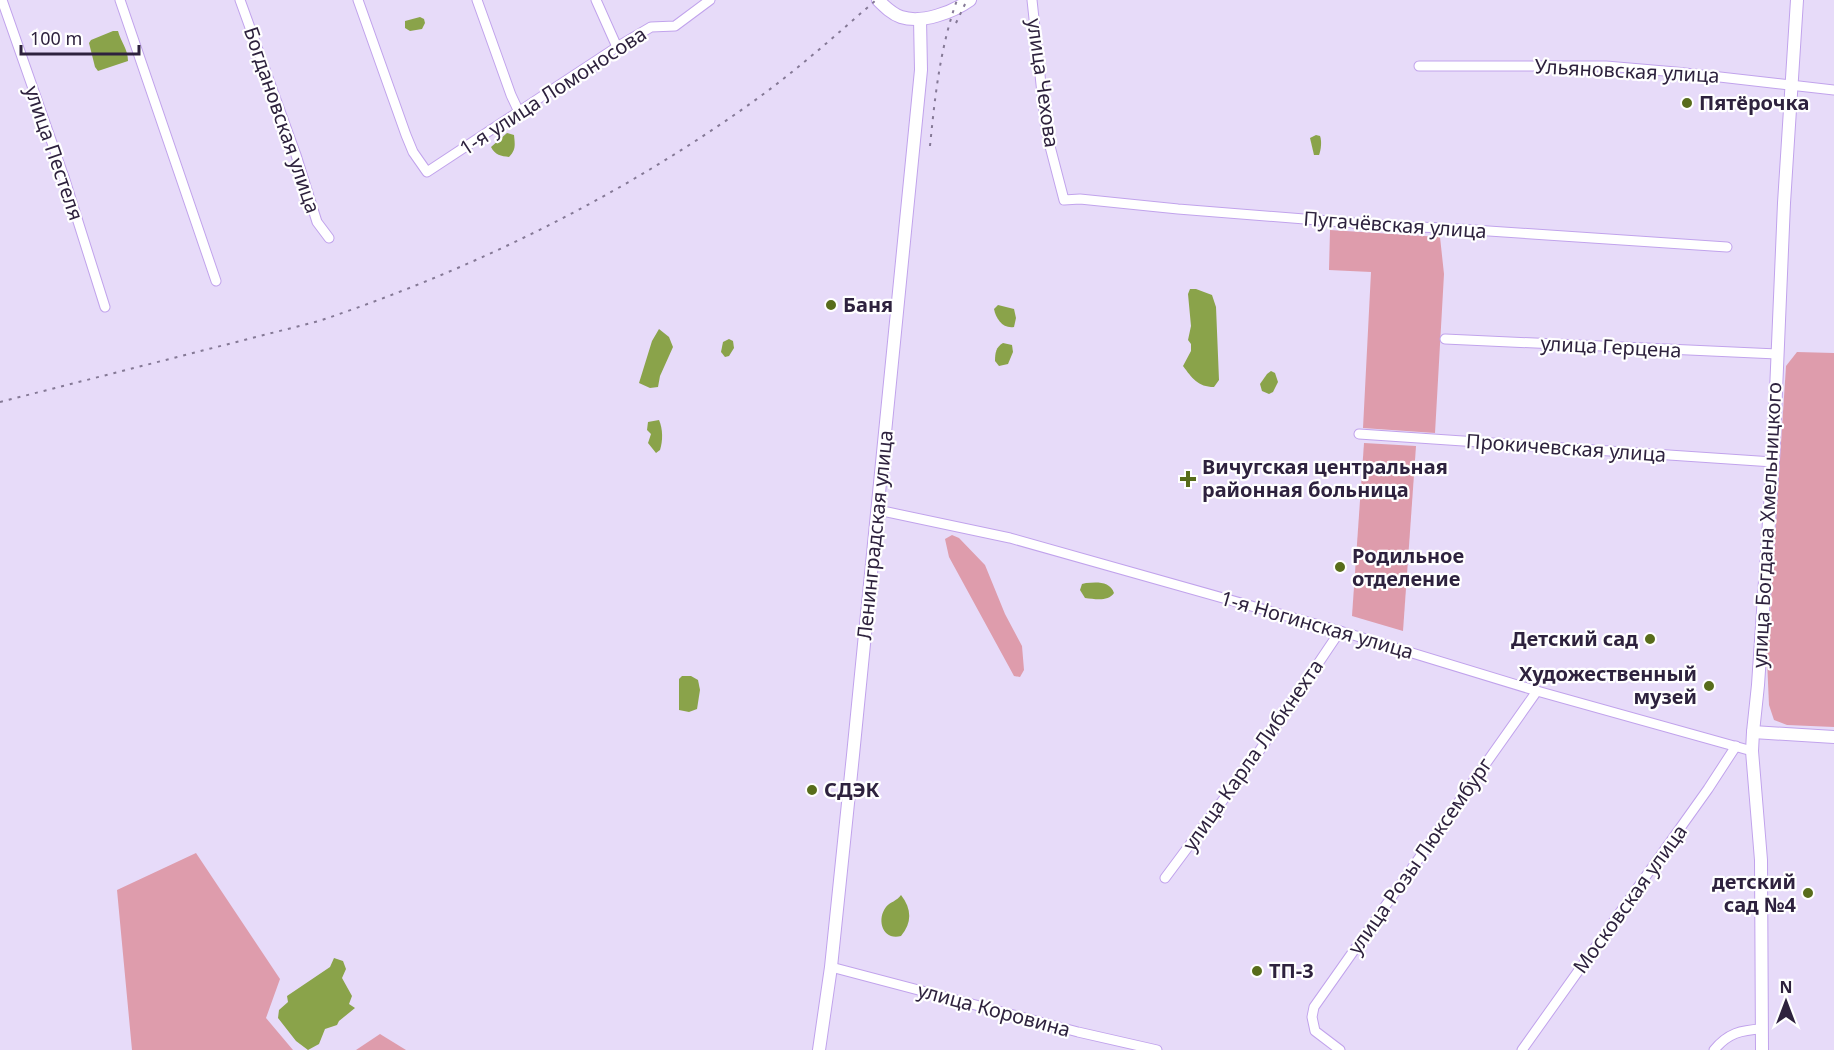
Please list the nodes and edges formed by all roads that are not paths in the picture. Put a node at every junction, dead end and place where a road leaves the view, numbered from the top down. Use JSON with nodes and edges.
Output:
{"nodes":[{"id":1,"x":2,"y":0,"type":"edge"},
{"id":2,"x":120,"y":0,"type":"edge"},
{"id":3,"x":240,"y":0,"type":"edge"},
{"id":4,"x":358,"y":0,"type":"edge"},
{"id":5,"x":477,"y":0,"type":"edge"},
{"id":6,"x":596,"y":0,"type":"edge"},
{"id":7,"x":710,"y":0,"type":"edge"},
{"id":8,"x":878,"y":0,"type":"edge"},
{"id":9,"x":970,"y":0,"type":"edge"},
{"id":10,"x":1032,"y":0,"type":"edge"},
{"id":11,"x":1797,"y":0,"type":"edge"},
{"id":12,"x":920,"y":18,"type":"junction"},
{"id":13,"x":617,"y":47,"type":"junction"},
{"id":14,"x":1419,"y":66,"type":"dead end"},
{"id":15,"x":1792,"y":86,"type":"junction"},
{"id":16,"x":1834,"y":90,"type":"edge"},
{"id":17,"x":519,"y":112,"type":"junction"},
{"id":18,"x":1064,"y":200,"type":"joint"},
{"id":19,"x":329,"y":238,"type":"dead end"},
{"id":20,"x":1727,"y":248,"type":"dead end"},
{"id":21,"x":216,"y":281,"type":"dead end"},
{"id":22,"x":105,"y":307,"type":"dead end"},
{"id":23,"x":1445,"y":339,"type":"dead end"},
{"id":24,"x":1777,"y":354,"type":"junction"},
{"id":25,"x":1359,"y":434,"type":"dead end"},
{"id":26,"x":1773,"y":462,"type":"junction"},
{"id":27,"x":878,"y":510,"type":"junction"},
{"id":28,"x":1340,"y":631,"type":"junction"},
{"id":29,"x":1537,"y":691,"type":"junction"},
{"id":30,"x":1753,"y":732,"type":"junction"},
{"id":31,"x":1834,"y":737,"type":"edge"},
{"id":32,"x":1736,"y":746,"type":"junction"},
{"id":33,"x":1752,"y":751,"type":"junction"},
{"id":34,"x":1165,"y":878,"type":"dead end"},
{"id":35,"x":831,"y":966,"type":"junction"},
{"id":36,"x":1762,"y":1029,"type":"junction"},
{"id":37,"x":819,"y":1050,"type":"edge"},
{"id":38,"x":1157,"y":1050,"type":"edge"},
{"id":39,"x":1340,"y":1050,"type":"edge"},
{"id":40,"x":1522,"y":1050,"type":"edge"},
{"id":41,"x":1714,"y":1050,"type":"edge"},
{"id":42,"x":1762,"y":1050,"type":"edge"}],
"edges":[{"from":1,"to":22,"type":"street","name":"улица Пестеля"},
{"from":2,"to":21,"type":"street"},
{"from":3,"to":19,"type":"street","name":"Богдановская улица"},
{"from":4,"to":17,"type":"street","name":"1-я улица Ломоносова"},
{"from":5,"to":17,"type":"street"},
{"from":6,"to":13,"type":"street"},
{"from":7,"to":13,"type":"street","name":"1-я улица Ломоносова"},
{"from":8,"to":12,"type":"main road"},
{"from":9,"to":12,"type":"main road"},
{"from":10,"to":18,"type":"street","name":"улица Чехова"},
{"from":11,"to":15,"type":"main road","name":"улица Богдана Хмельницкого"},
{"from":12,"to":27,"type":"main road","name":"Ленинградская улица"},
{"from":13,"to":17,"type":"street","name":"1-я улица Ломоносова"},
{"from":14,"to":15,"type":"street","name":"Ульяновская улица"},
{"from":15,"to":16,"type":"street","name":"Ульяновская улица"},
{"from":15,"to":24,"type":"main road","name":"улица Богдана Хмельницкого"},
{"from":18,"to":20,"type":"street","name":"Пугачёвская улица"},
{"from":23,"to":24,"type":"street","name":"улица Герцена"},
{"from":24,"to":26,"type":"main road","name":"улица Богдана Хмельницкого"},
{"from":25,"to":26,"type":"street","name":"Прокичевская улица"},
{"from":26,"to":30,"type":"main road","name":"улица Богдана Хмельницкого"},
{"from":27,"to":28,"type":"street","name":"1-я Ногинская улица"},
{"from":27,"to":35,"type":"main road","name":"Ленинградская улица"},
{"from":28,"to":29,"type":"street","name":"1-я Ногинская улица"},
{"from":28,"to":34,"type":"street","name":"улица Карла Либкнехта"},
{"from":29,"to":32,"type":"street","name":"1-я Ногинская улица"},
{"from":29,"to":39,"type":"street","name":"улица Розы Люксембург"},
{"from":30,"to":31,"type":"main road"},
{"from":30,"to":33,"type":"main road","name":"улица Богдана Хмельницкого"},
{"from":32,"to":33,"type":"street","name":"1-я Ногинская улица"},
{"from":32,"to":40,"type":"street","name":"Московская улица"},
{"from":33,"to":36,"type":"main road","name":"улица Богдана Хмельницкого"},
{"from":35,"to":37,"type":"main road","name":"Ленинградская улица"},
{"from":35,"to":38,"type":"street","name":"улица Коровина"},
{"from":36,"to":41,"type":"street"},
{"from":36,"to":42,"type":"main road","name":"улица Богдана Хмельницкого"}]}
